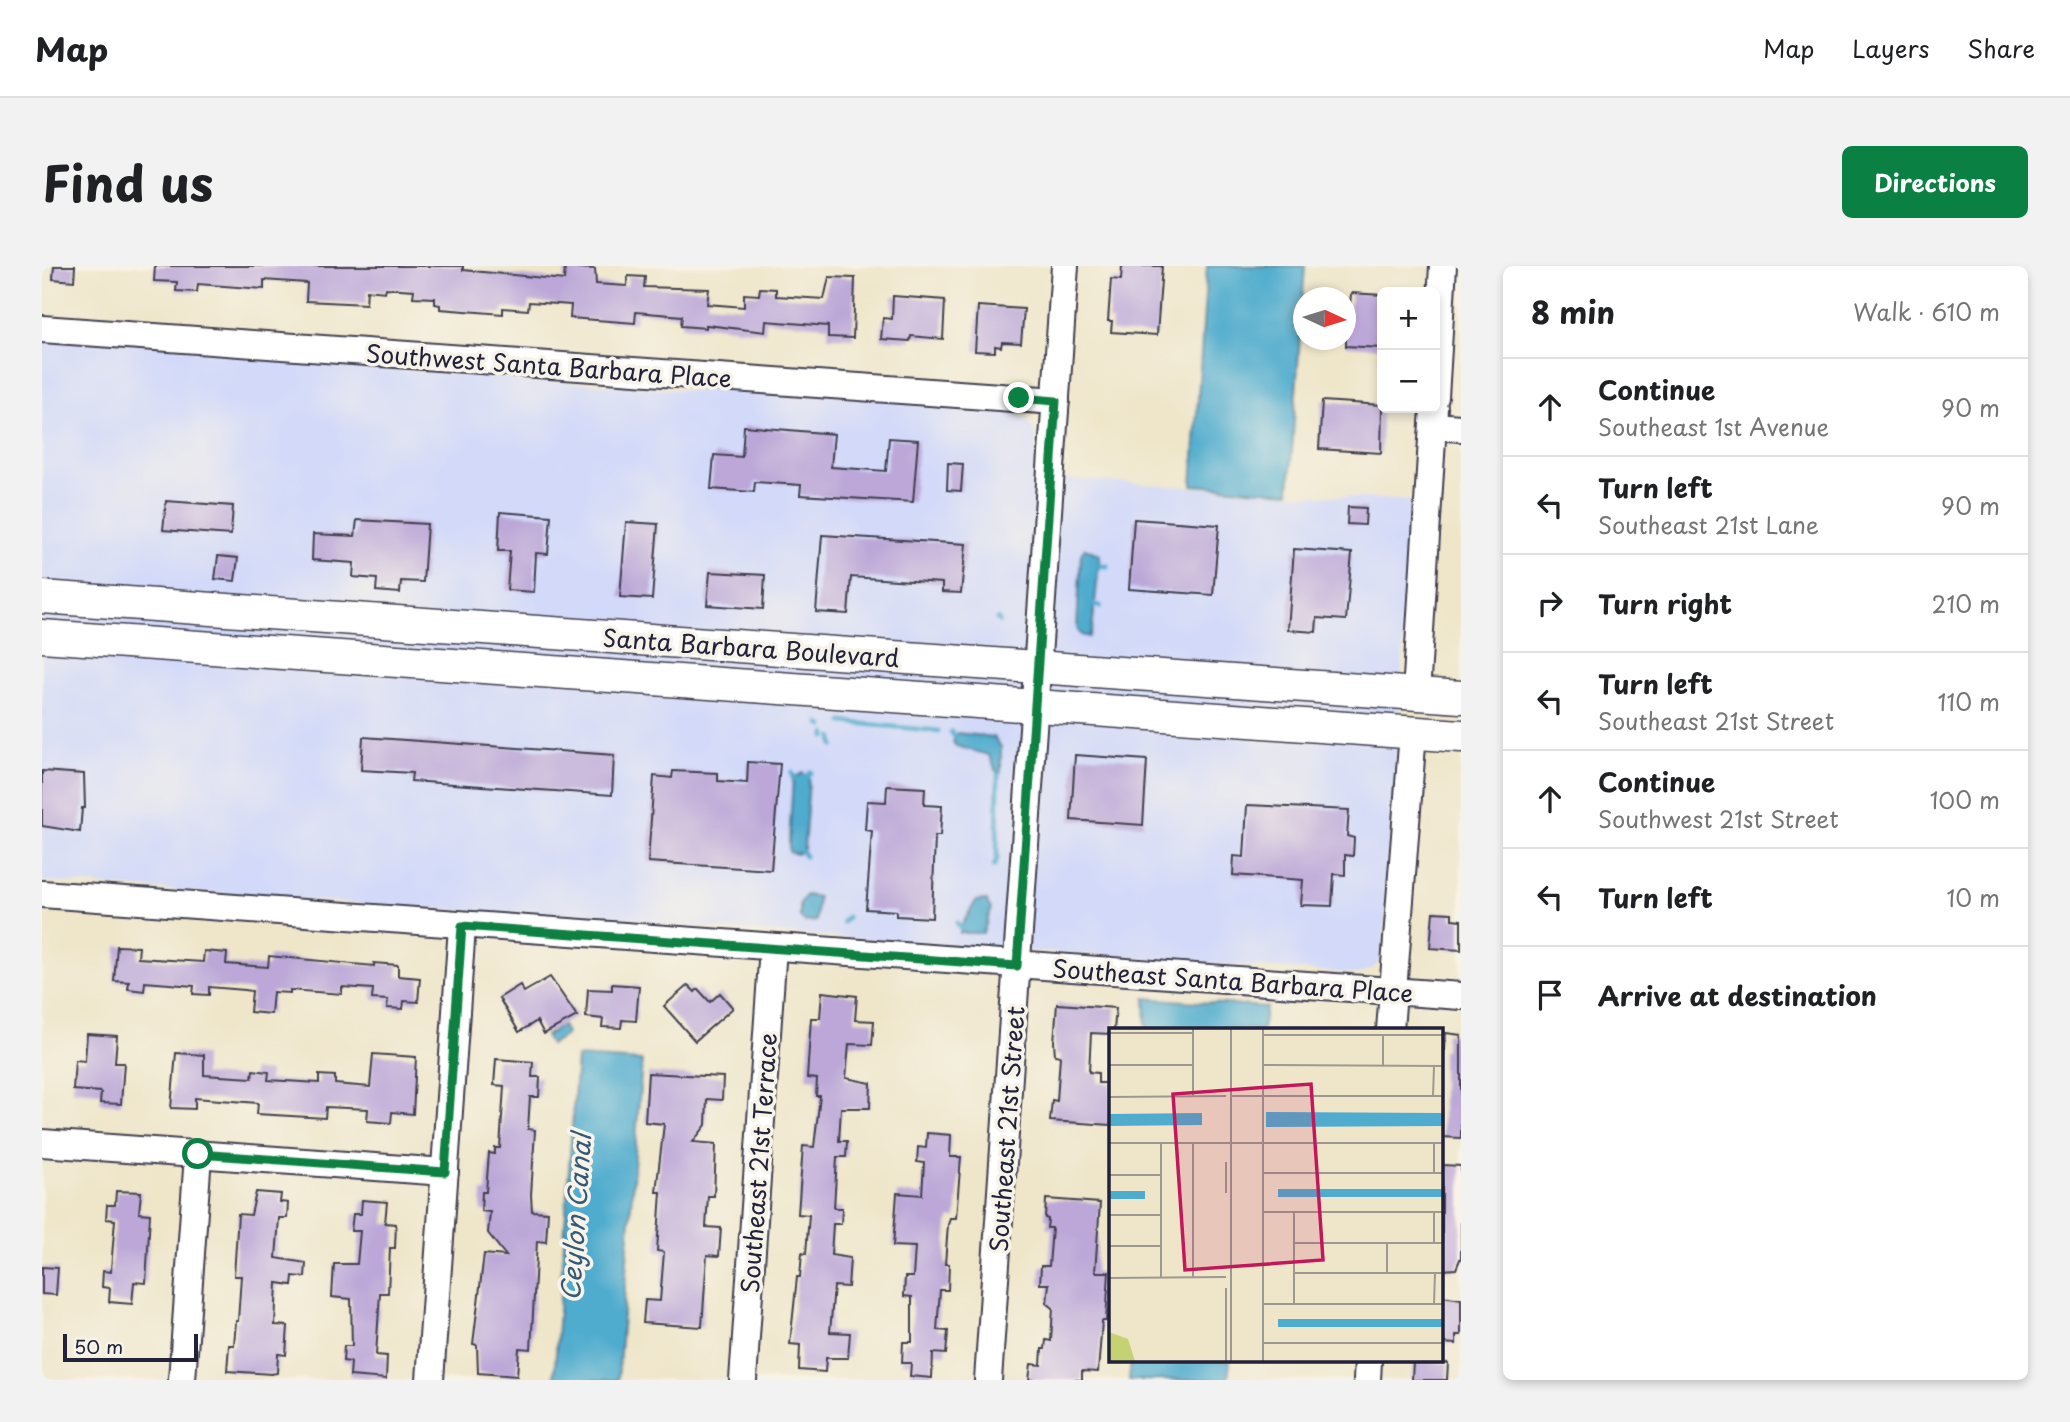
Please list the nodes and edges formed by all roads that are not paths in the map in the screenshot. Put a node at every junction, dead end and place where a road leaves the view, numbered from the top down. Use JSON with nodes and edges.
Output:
{"nodes":[{"id":1,"x":1065,"y":266,"type":"edge"},
{"id":2,"x":1443,"y":266,"type":"edge"},
{"id":3,"x":42,"y":329,"type":"edge"},
{"id":4,"x":1438,"y":350,"type":"edge"},
{"id":5,"x":1056,"y":401,"type":"junction"},
{"id":6,"x":1434,"y":417,"type":"edge"},
{"id":7,"x":1461,"y":428,"type":"edge"},
{"id":8,"x":42,"y":597,"type":"edge"},
{"id":9,"x":42,"y":636,"type":"edge"},
{"id":10,"x":1038,"y":668,"type":"junction"},
{"id":11,"x":1416,"y":694,"type":"junction"},
{"id":12,"x":1461,"y":697,"type":"edge"},
{"id":13,"x":1035,"y":706,"type":"junction"},
{"id":14,"x":1413,"y":732,"type":"junction"},
{"id":15,"x":1461,"y":736,"type":"edge"},
{"id":16,"x":42,"y":894,"type":"edge"},
{"id":17,"x":462,"y":926,"type":"junction"},
{"id":18,"x":773,"y":947,"type":"junction"},
{"id":19,"x":1017,"y":966,"type":"junction"},
{"id":20,"x":1392,"y":991,"type":"junction"},
{"id":21,"x":1461,"y":996,"type":"edge"},
{"id":22,"x":1390,"y":1028,"type":"edge"},
{"id":23,"x":42,"y":1143,"type":"edge"},
{"id":24,"x":198,"y":1154,"type":"junction"},
{"id":25,"x":445,"y":1172,"type":"junction"},
{"id":26,"x":1368,"y":1362,"type":"edge"},
{"id":27,"x":182,"y":1380,"type":"edge"},
{"id":28,"x":430,"y":1380,"type":"edge"},
{"id":29,"x":743,"y":1380,"type":"edge"},
{"id":30,"x":988,"y":1380,"type":"edge"},
{"id":31,"x":1367,"y":1380,"type":"edge"}],
"edges":[{"from":1,"to":5,"type":"street","name":"Southeast 21st Street"},
{"from":2,"to":4,"type":"street"},
{"from":3,"to":5,"type":"street","name":"Southwest Santa Barbara Place"},
{"from":5,"to":10,"type":"street","name":"Southeast 21st Street"},
{"from":6,"to":7,"type":"street"},
{"from":6,"to":11,"type":"street"},
{"from":8,"to":10,"type":"main road","name":"Santa Barbara Boulevard"},
{"from":9,"to":13,"type":"main road","name":"Santa Barbara Boulevard"},
{"from":10,"to":11,"type":"main road","name":"Santa Barbara Boulevard"},
{"from":10,"to":13,"type":"street","name":"Southeast 21st Street"},
{"from":11,"to":12,"type":"main road","name":"Santa Barbara Boulevard"},
{"from":13,"to":14,"type":"main road","name":"Santa Barbara Boulevard"},
{"from":13,"to":19,"type":"street","name":"Southeast 21st Street"},
{"from":14,"to":15,"type":"main road","name":"Santa Barbara Boulevard"},
{"from":14,"to":20,"type":"street"},
{"from":16,"to":17,"type":"street","name":"Southeast Santa Barbara Place"},
{"from":17,"to":18,"type":"street","name":"Southeast Santa Barbara Place"},
{"from":17,"to":25,"type":"street"},
{"from":18,"to":19,"type":"street","name":"Southeast Santa Barbara Place"},
{"from":18,"to":29,"type":"street","name":"Southeast 21st Terrace"},
{"from":19,"to":20,"type":"street","name":"Southeast Santa Barbara Place"},
{"from":19,"to":30,"type":"street","name":"Southeast 21st Street"},
{"from":20,"to":21,"type":"street","name":"Southeast Santa Barbara Place"},
{"from":20,"to":22,"type":"street"},
{"from":23,"to":24,"type":"street"},
{"from":24,"to":25,"type":"street"},
{"from":24,"to":27,"type":"street"},
{"from":25,"to":28,"type":"street"},
{"from":26,"to":31,"type":"street"}]}
